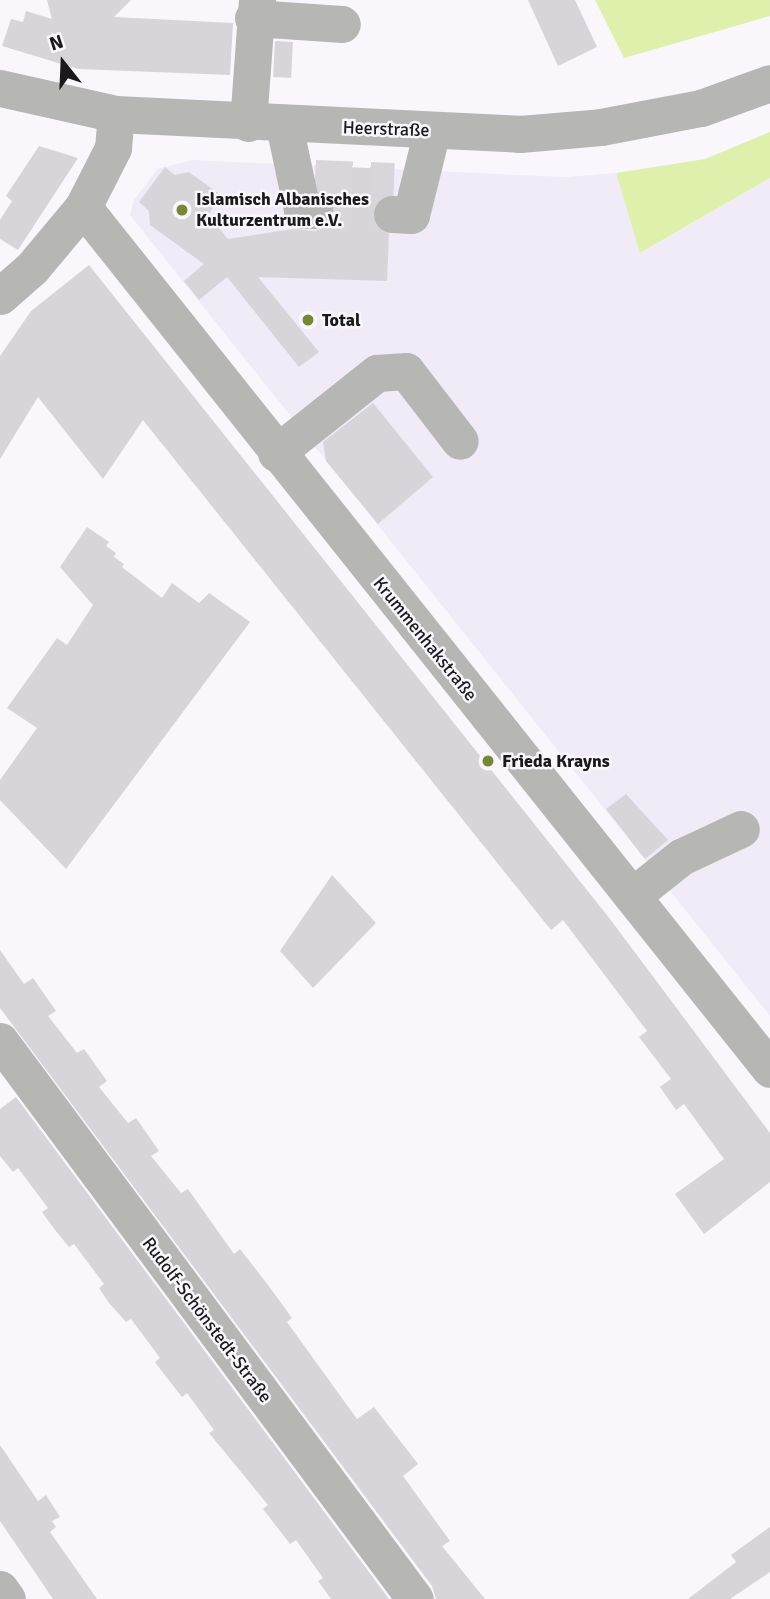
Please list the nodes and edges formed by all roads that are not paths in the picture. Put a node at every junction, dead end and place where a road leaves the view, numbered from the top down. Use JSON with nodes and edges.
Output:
{"nodes":[{"id":1,"x":255,"y":9,"type":"edge"},
{"id":2,"x":342,"y":24,"type":"dead end"},
{"id":3,"x":770,"y":83,"type":"edge"},
{"id":4,"x":0,"y":88,"type":"edge"},
{"id":5,"x":116,"y":114,"type":"junction"},
{"id":6,"x":266,"y":124,"type":"junction"},
{"id":7,"x":432,"y":131,"type":"junction"},
{"id":8,"x":308,"y":189,"type":"dead end"},
{"id":9,"x":402,"y":192,"type":"dead end"},
{"id":10,"x":83,"y":207,"type":"junction"},
{"id":11,"x":0,"y":296,"type":"edge"},
{"id":12,"x":460,"y":441,"type":"dead end"},
{"id":13,"x":276,"y":453,"type":"junction"},
{"id":14,"x":741,"y":829,"type":"dead end"},
{"id":15,"x":632,"y":896,"type":"junction"},
{"id":16,"x":0,"y":1041,"type":"edge"},
{"id":17,"x":770,"y":1069,"type":"edge"},
{"id":18,"x":0,"y":1589,"type":"edge"},
{"id":19,"x":7,"y":1599,"type":"edge"},
{"id":20,"x":415,"y":1599,"type":"edge"}],
"edges":[{"from":1,"to":2,"type":"street"},
{"from":1,"to":6,"type":"street"},
{"from":3,"to":7,"type":"street","name":"Heerstraße"},
{"from":4,"to":5,"type":"street","name":"Heerstraße"},
{"from":5,"to":6,"type":"street","name":"Heerstraße"},
{"from":5,"to":10,"type":"street"},
{"from":6,"to":7,"type":"street","name":"Heerstraße"},
{"from":6,"to":8,"type":"street"},
{"from":7,"to":9,"type":"street"},
{"from":10,"to":11,"type":"street"},
{"from":10,"to":13,"type":"street","name":"Krummenhakstraße"},
{"from":12,"to":13,"type":"street"},
{"from":13,"to":15,"type":"street","name":"Krummenhakstraße"},
{"from":14,"to":15,"type":"street"},
{"from":15,"to":17,"type":"street","name":"Krummenhakstraße"},
{"from":16,"to":20,"type":"street","name":"Rudolf-Schönstedt-Straße"},
{"from":18,"to":19,"type":"street"}]}
